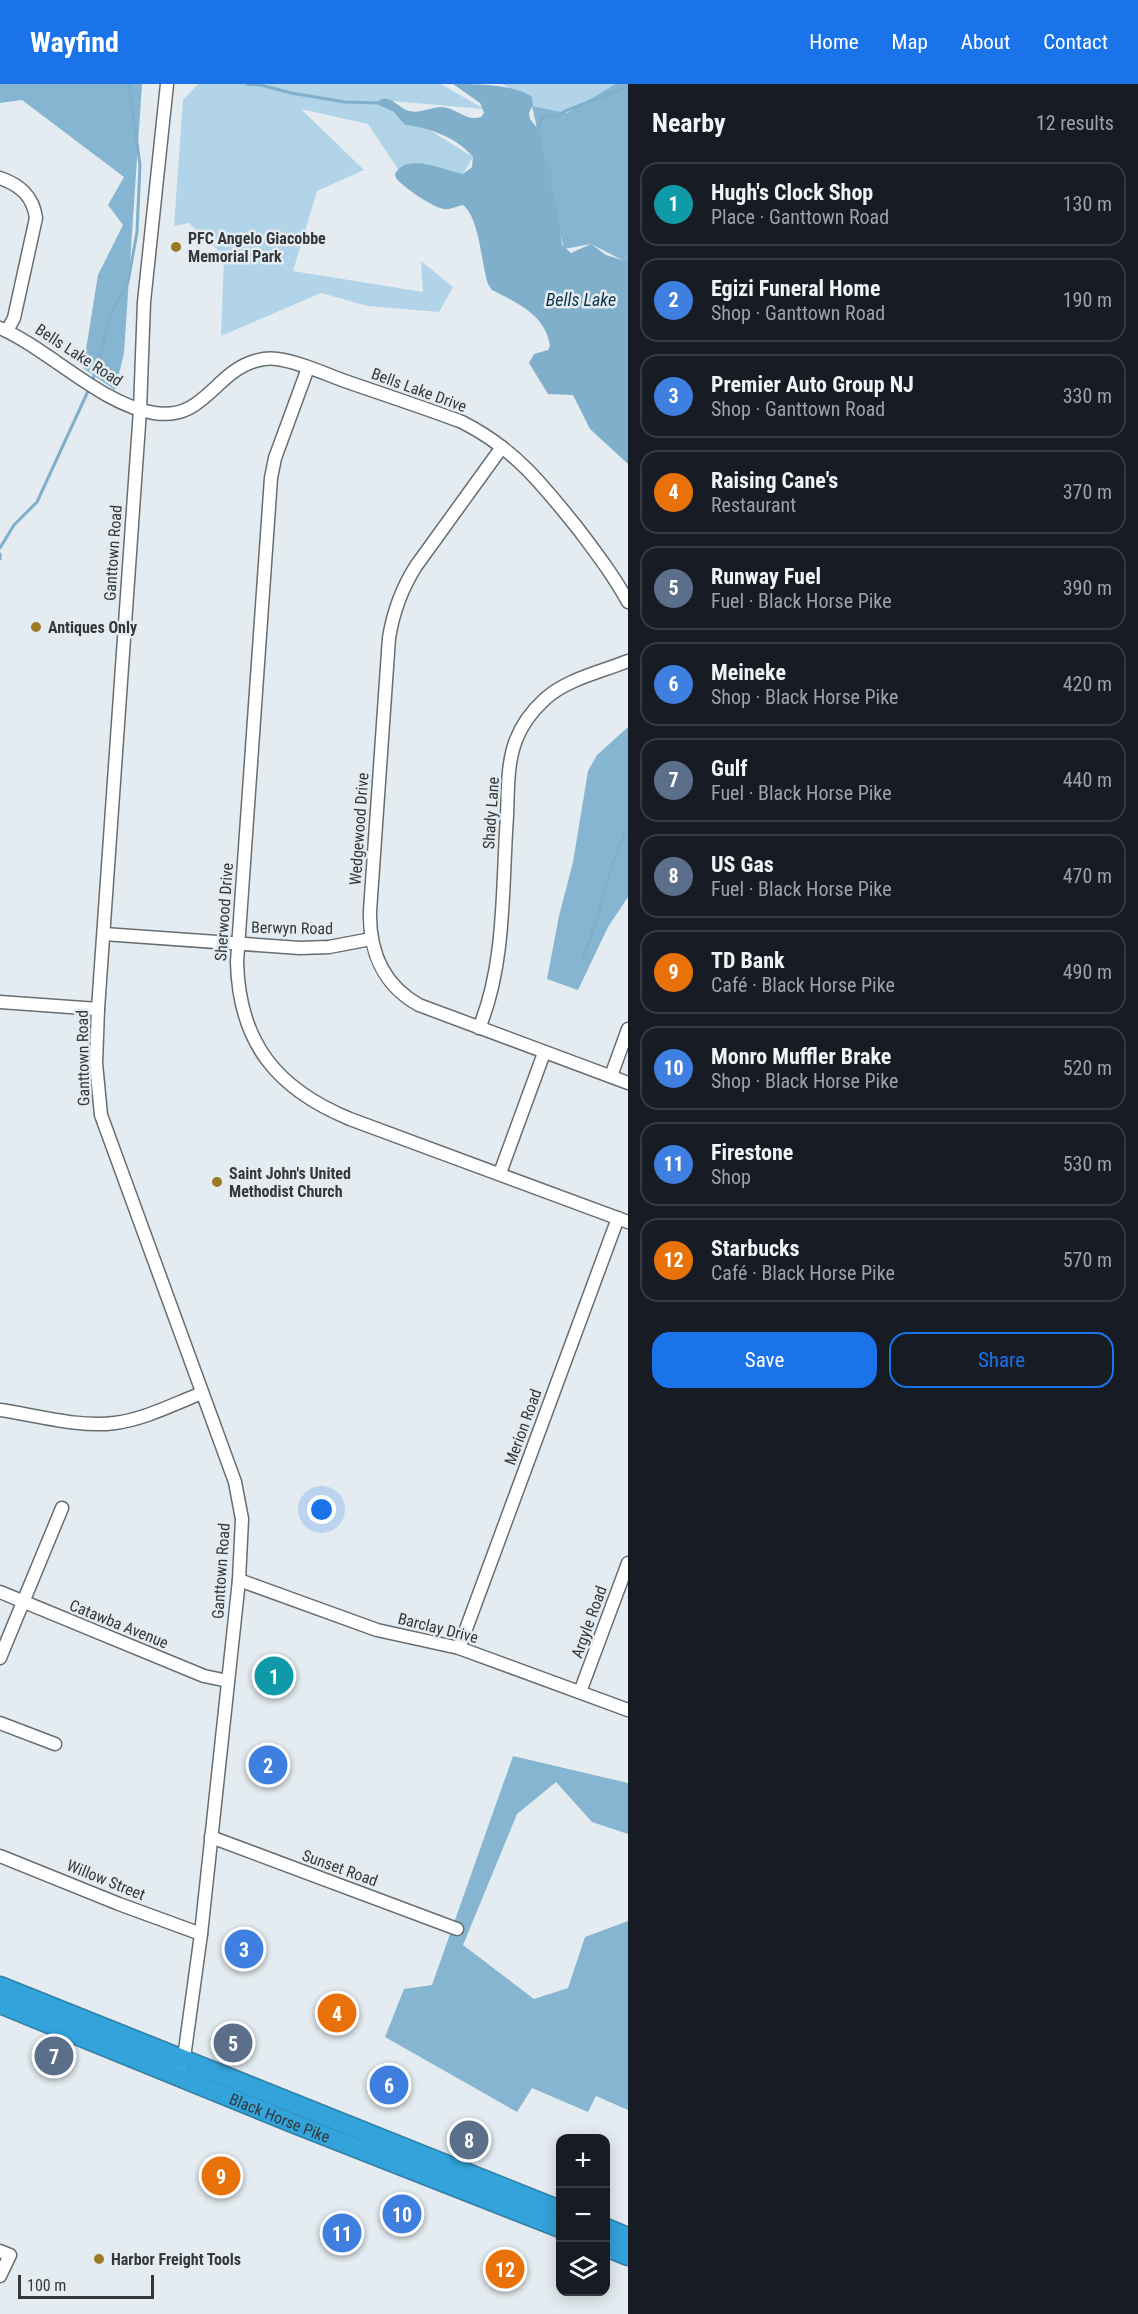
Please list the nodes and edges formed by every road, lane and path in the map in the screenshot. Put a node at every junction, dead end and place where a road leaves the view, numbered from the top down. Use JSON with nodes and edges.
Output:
{"nodes":[{"id":1,"x":166,"y":84,"type":"edge"},
{"id":2,"x":0,"y":178,"type":"edge"},
{"id":3,"x":4,"y":329,"type":"edge"},
{"id":4,"x":308,"y":368,"type":"junction"},
{"id":5,"x":140,"y":410,"type":"junction"},
{"id":6,"x":502,"y":447,"type":"junction"},
{"id":7,"x":628,"y":602,"type":"edge"},
{"id":8,"x":628,"y":661,"type":"edge"},
{"id":9,"x":104,"y":934,"type":"junction"},
{"id":10,"x":371,"y":939,"type":"junction"},
{"id":11,"x":238,"y":943,"type":"junction"},
{"id":12,"x":0,"y":1002,"type":"edge"},
{"id":13,"x":98,"y":1009,"type":"junction"},
{"id":14,"x":479,"y":1028,"type":"junction"},
{"id":15,"x":628,"y":1029,"type":"edge"},
{"id":16,"x":544,"y":1053,"type":"junction"},
{"id":17,"x":611,"y":1076,"type":"junction"},
{"id":18,"x":628,"y":1083,"type":"edge"},
{"id":19,"x":500,"y":1173,"type":"junction"},
{"id":20,"x":623,"y":1220,"type":"edge"},
{"id":21,"x":202,"y":1393,"type":"junction"},
{"id":22,"x":0,"y":1410,"type":"edge"},
{"id":23,"x":62,"y":1508,"type":"dead end"},
{"id":24,"x":628,"y":1563,"type":"edge"},
{"id":25,"x":238,"y":1580,"type":"junction"},
{"id":26,"x":0,"y":1592,"type":"edge"},
{"id":27,"x":23,"y":1602,"type":"junction"},
{"id":28,"x":459,"y":1648,"type":"junction"},
{"id":29,"x":0,"y":1658,"type":"edge"},
{"id":30,"x":228,"y":1681,"type":"junction"},
{"id":31,"x":580,"y":1692,"type":"junction"},
{"id":32,"x":628,"y":1710,"type":"edge"},
{"id":33,"x":0,"y":1723,"type":"edge"},
{"id":34,"x":54,"y":1744,"type":"dead end"},
{"id":35,"x":211,"y":1837,"type":"junction"},
{"id":36,"x":0,"y":1856,"type":"edge"},
{"id":37,"x":457,"y":1929,"type":"dead end"},
{"id":38,"x":201,"y":1934,"type":"junction"},
{"id":39,"x":0,"y":1986,"type":"edge"},
{"id":40,"x":0,"y":2004,"type":"edge"},
{"id":41,"x":182,"y":2069,"type":"junction"},
{"id":42,"x":556,"y":2208,"type":"edge"},
{"id":43,"x":556,"y":2227,"type":"edge"},
{"id":44,"x":610,"y":2230,"type":"edge"},
{"id":45,"x":628,"y":2237,"type":"edge"},
{"id":46,"x":610,"y":2238,"type":"edge"},
{"id":47,"x":628,"y":2245,"type":"edge"},
{"id":48,"x":610,"y":2249,"type":"edge"},
{"id":49,"x":5,"y":2253,"type":"edge"},
{"id":50,"x":628,"y":2256,"type":"edge"},
{"id":51,"x":0,"y":2276,"type":"edge"}],
"edges":[{"from":1,"to":5,"type":"street","name":"Ganttown Road"},
{"from":2,"to":3,"type":"street"},
{"from":3,"to":5,"type":"street","name":"Bells Lake Road"},
{"from":4,"to":5,"type":"street","name":"Bells Lake Drive"},
{"from":4,"to":6,"type":"street","name":"Bells Lake Drive"},
{"from":4,"to":11,"type":"street","name":"Sherwood Drive"},
{"from":5,"to":9,"type":"street","name":"Ganttown Road"},
{"from":6,"to":7,"type":"street","name":"Bells Lake Drive"},
{"from":6,"to":10,"type":"street","name":"Wedgewood Drive"},
{"from":8,"to":14,"type":"street","name":"Shady Lane"},
{"from":9,"to":11,"type":"street","name":"Berwyn Road"},
{"from":9,"to":13,"type":"street","name":"Ganttown Road"},
{"from":10,"to":11,"type":"street","name":"Berwyn Road"},
{"from":10,"to":14,"type":"street","name":"Wedgewood Drive"},
{"from":11,"to":19,"type":"street","name":"Sherwood Drive"},
{"from":12,"to":13,"type":"street"},
{"from":13,"to":21,"type":"street","name":"Ganttown Road"},
{"from":14,"to":16,"type":"street","name":"Wedgewood Drive"},
{"from":15,"to":17,"type":"street"},
{"from":16,"to":17,"type":"street","name":"Wedgewood Drive"},
{"from":16,"to":19,"type":"street"},
{"from":17,"to":18,"type":"street","name":"Wedgewood Drive"},
{"from":19,"to":20,"type":"street","name":"Sherwood Drive"},
{"from":20,"to":28,"type":"street","name":"Merion Road"},
{"from":21,"to":22,"type":"street"},
{"from":21,"to":25,"type":"street","name":"Ganttown Road"},
{"from":23,"to":27,"type":"street"},
{"from":24,"to":31,"type":"street","name":"Argyle Road"},
{"from":25,"to":28,"type":"street","name":"Barclay Drive"},
{"from":25,"to":30,"type":"street","name":"Ganttown Road"},
{"from":26,"to":27,"type":"street","name":"Catawba Avenue"},
{"from":27,"to":29,"type":"street"},
{"from":27,"to":30,"type":"street","name":"Catawba Avenue"},
{"from":28,"to":31,"type":"street","name":"Barclay Drive"},
{"from":30,"to":35,"type":"street","name":"Ganttown Road"},
{"from":31,"to":32,"type":"street","name":"Barclay Drive"},
{"from":33,"to":34,"type":"street"},
{"from":35,"to":37,"type":"street","name":"Sunset Road"},
{"from":35,"to":38,"type":"street","name":"Ganttown Road"},
{"from":36,"to":38,"type":"street","name":"Willow Street"},
{"from":38,"to":41,"type":"street","name":"Ganttown Road"},
{"from":39,"to":41,"type":"highway","name":"Black Horse Pike"},
{"from":40,"to":41,"type":"highway","name":"Black Horse Pike"},
{"from":41,"to":42,"type":"highway","name":"Black Horse Pike"},
{"from":41,"to":43,"type":"highway","name":"Black Horse Pike"},
{"from":44,"to":45,"type":"highway"},
{"from":46,"to":47,"type":"highway"},
{"from":48,"to":50,"type":"highway"},
{"from":49,"to":51,"type":"street"}]}
